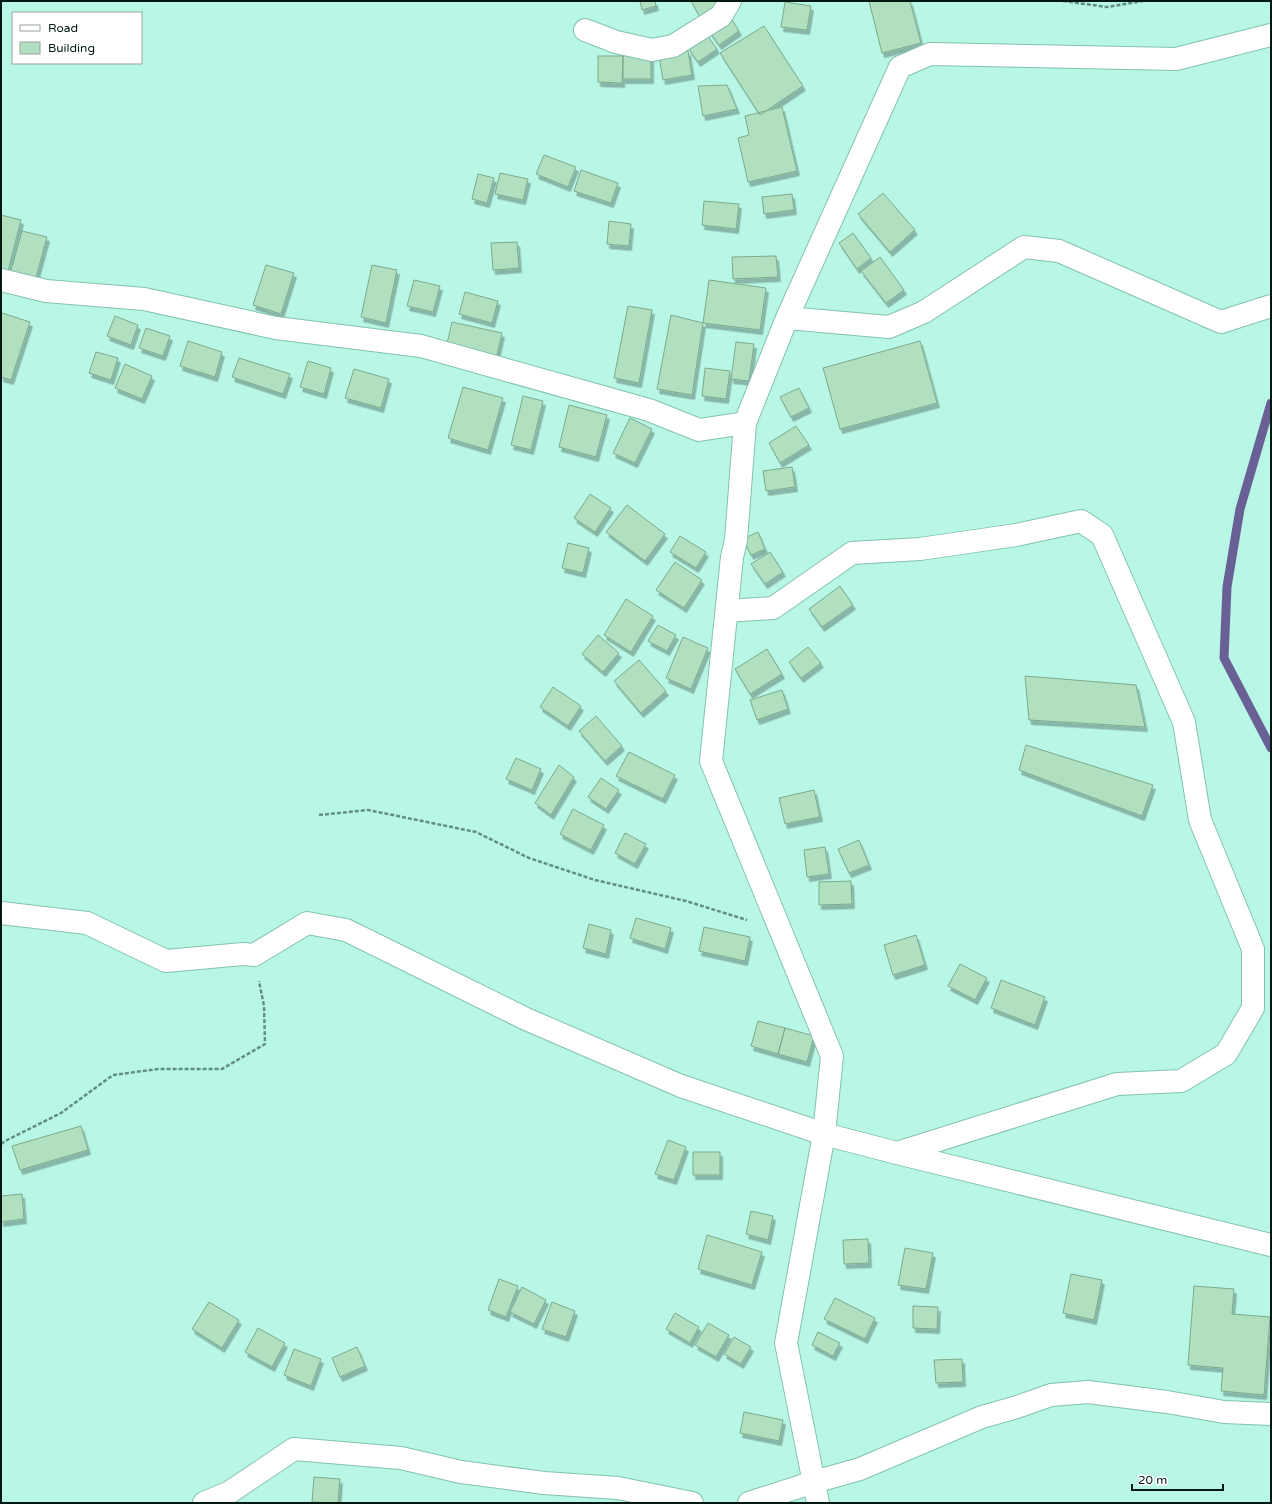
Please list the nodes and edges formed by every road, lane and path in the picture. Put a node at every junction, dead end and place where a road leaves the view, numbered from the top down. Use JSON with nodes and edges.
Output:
{"nodes":[{"id":1,"x":730,"y":1,"type":"edge"},
{"id":2,"x":1063,"y":1,"type":"edge"},
{"id":3,"x":1144,"y":1,"type":"edge"},
{"id":4,"x":585,"y":30,"type":"dead end"},
{"id":5,"x":1271,"y":34,"type":"edge"},
{"id":6,"x":1,"y":280,"type":"edge"},
{"id":7,"x":1271,"y":306,"type":"edge"},
{"id":8,"x":787,"y":318,"type":"junction"},
{"id":9,"x":745,"y":423,"type":"junction"},
{"id":10,"x":727,"y":611,"type":"junction"},
{"id":11,"x":319,"y":815,"type":"dead end"},
{"id":12,"x":1,"y":913,"type":"edge"},
{"id":13,"x":780,"y":930,"type":"junction"},
{"id":14,"x":254,"y":955,"type":"junction"},
{"id":15,"x":824,"y":1134,"type":"junction"},
{"id":16,"x":1,"y":1144,"type":"edge"},
{"id":17,"x":897,"y":1153,"type":"junction"},
{"id":18,"x":1271,"y":1245,"type":"edge"},
{"id":19,"x":1271,"y":1414,"type":"edge"},
{"id":20,"x":814,"y":1482,"type":"junction"},
{"id":21,"x":204,"y":1503,"type":"edge"},
{"id":22,"x":692,"y":1503,"type":"edge"},
{"id":23,"x":749,"y":1503,"type":"edge"},
{"id":24,"x":818,"y":1503,"type":"edge"}],
"edges":[{"from":1,"to":4,"type":"street"},
{"from":2,"to":3,"type":"path"},
{"from":5,"to":8,"type":"street"},
{"from":6,"to":9,"type":"street"},
{"from":7,"to":8,"type":"street"},
{"from":8,"to":9,"type":"street"},
{"from":9,"to":10,"type":"street"},
{"from":10,"to":13,"type":"street"},
{"from":10,"to":17,"type":"street"},
{"from":11,"to":13,"type":"path"},
{"from":12,"to":14,"type":"street"},
{"from":13,"to":15,"type":"street"},
{"from":14,"to":15,"type":"street"},
{"from":14,"to":16,"type":"path"},
{"from":15,"to":17,"type":"street"},
{"from":15,"to":20,"type":"street"},
{"from":17,"to":18,"type":"street"},
{"from":19,"to":20,"type":"street"},
{"from":20,"to":23,"type":"street"},
{"from":20,"to":24,"type":"street"},
{"from":21,"to":22,"type":"street"}]}
